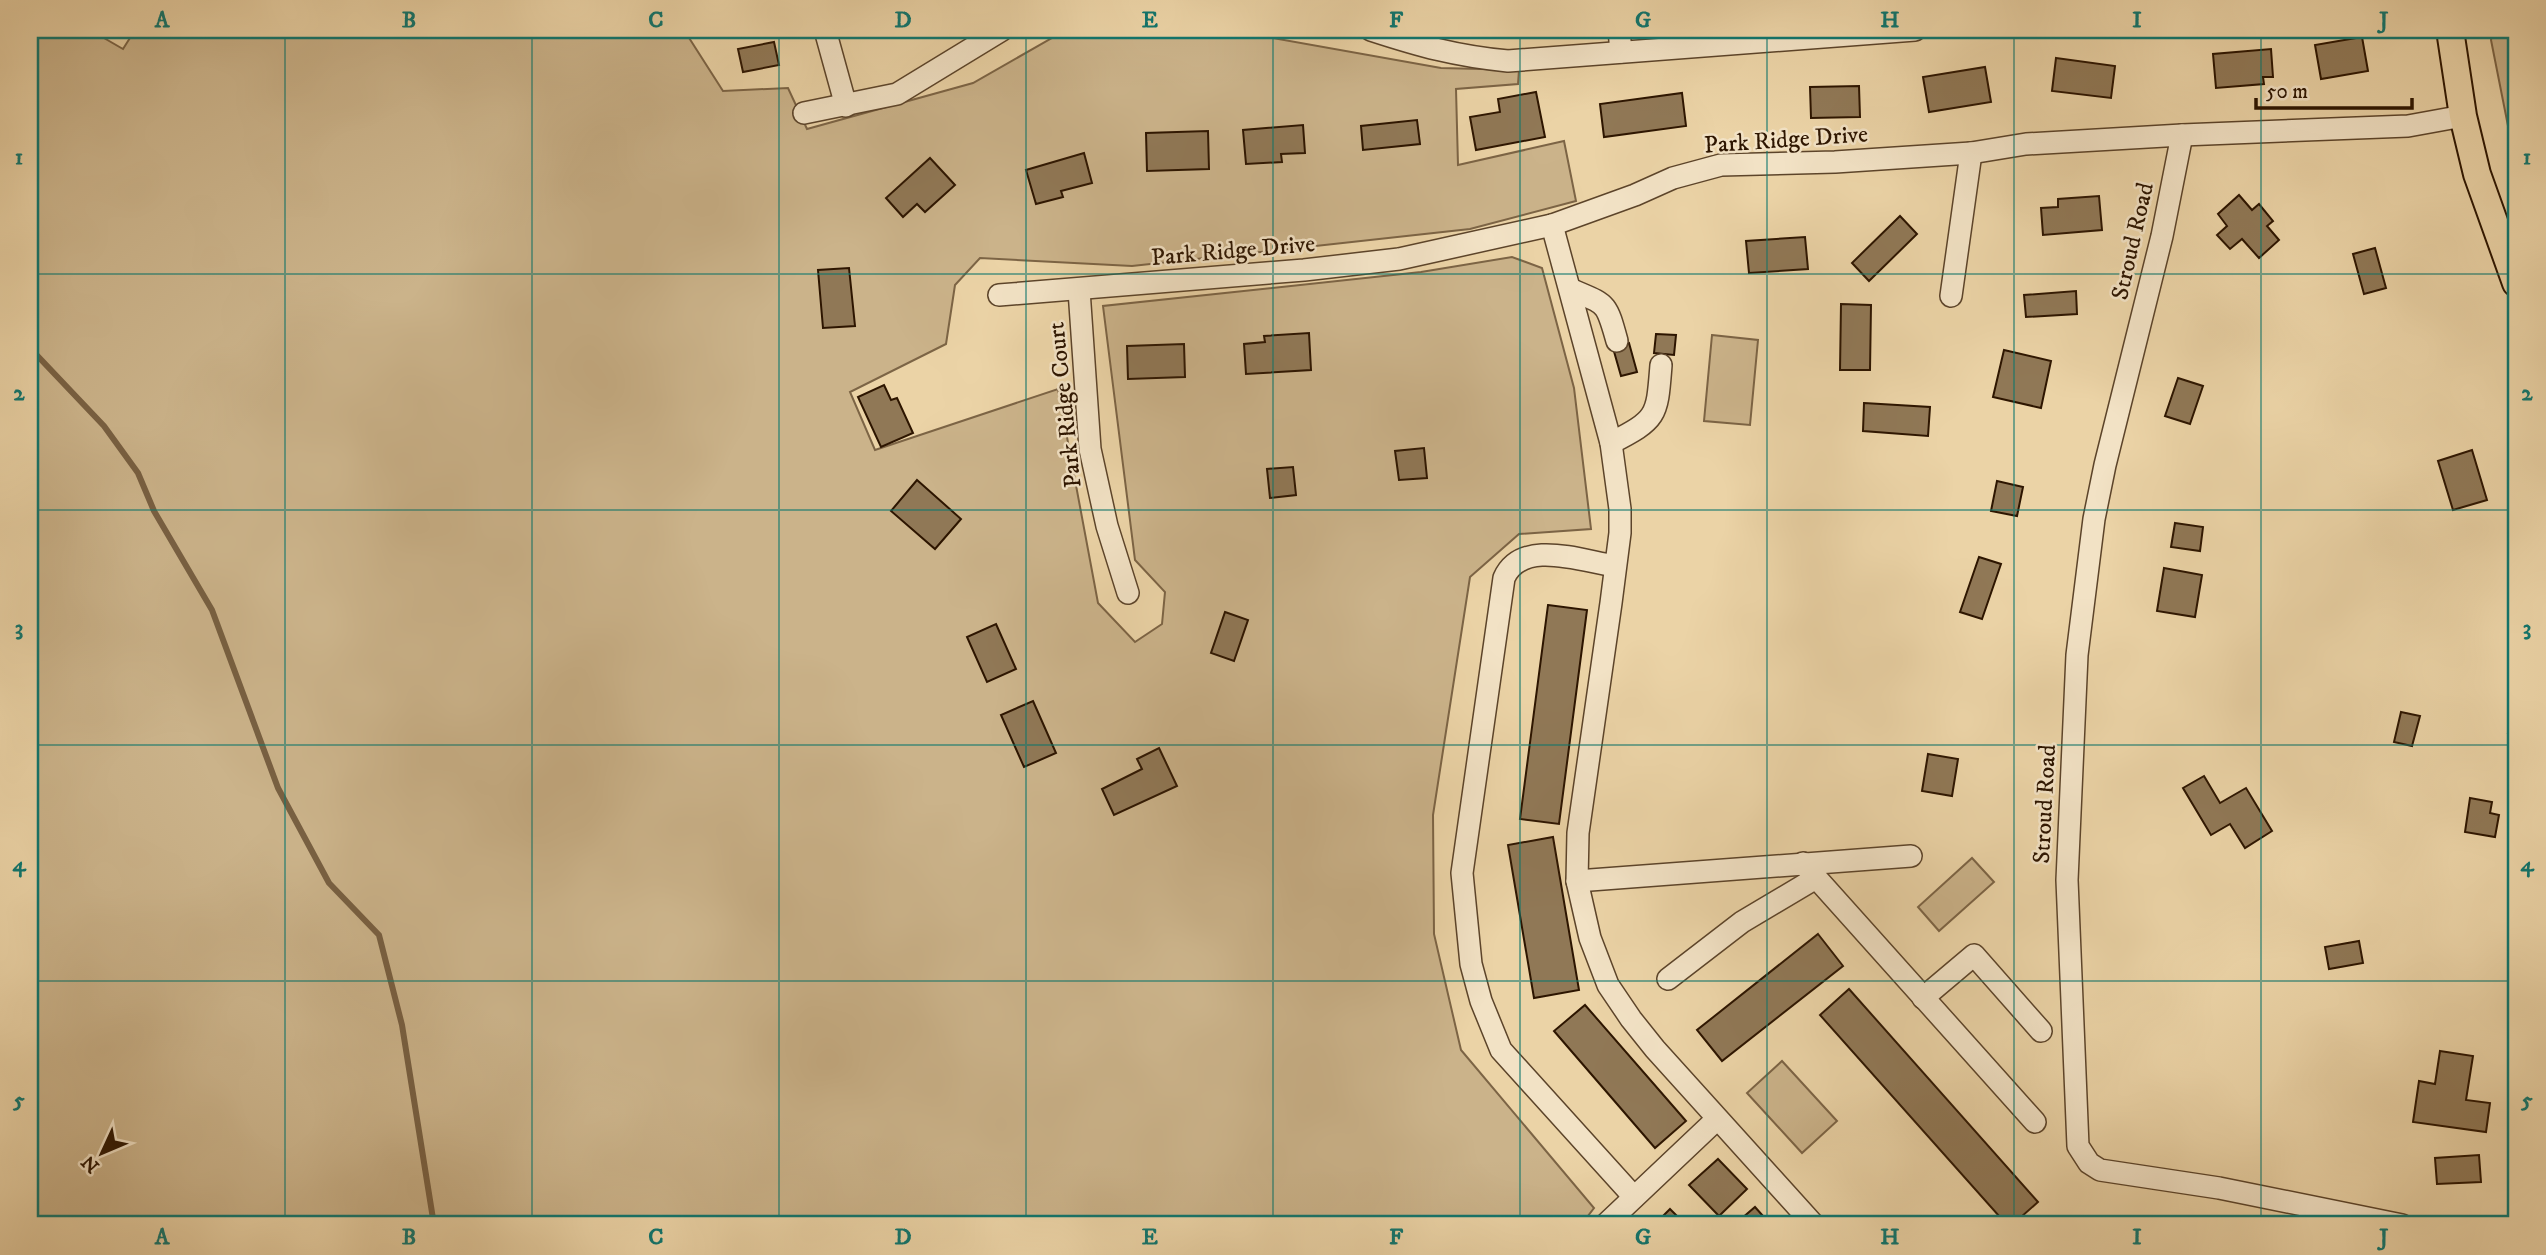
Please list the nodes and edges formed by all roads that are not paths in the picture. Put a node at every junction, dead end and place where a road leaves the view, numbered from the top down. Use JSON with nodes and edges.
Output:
{"nodes":[{"id":1,"x":825,"y":30,"type":"edge"},
{"id":2,"x":1002,"y":30,"type":"edge"},
{"id":3,"x":1371,"y":30,"type":"edge"},
{"id":4,"x":1619,"y":30,"type":"edge"},
{"id":5,"x":1915,"y":30,"type":"edge"},
{"id":6,"x":2450,"y":30,"type":"edge"},
{"id":7,"x":1803,"y":34,"type":"edge"},
{"id":8,"x":1621,"y":52,"type":"junction"},
{"id":9,"x":846,"y":106,"type":"junction"},
{"id":10,"x":804,"y":114,"type":"dead end"},
{"id":11,"x":2463,"y":116,"type":"junction"},
{"id":12,"x":2182,"y":135,"type":"junction"},
{"id":13,"x":1971,"y":153,"type":"junction"},
{"id":14,"x":1552,"y":225,"type":"junction"},
{"id":15,"x":2516,"y":283,"type":"edge"},
{"id":16,"x":1570,"y":289,"type":"junction"},
{"id":17,"x":1079,"y":290,"type":"junction"},
{"id":18,"x":999,"y":295,"type":"dead end"},
{"id":19,"x":1951,"y":296,"type":"dead end"},
{"id":20,"x":1618,"y":341,"type":"dead end"},
{"id":21,"x":1661,"y":365,"type":"dead end"},
{"id":22,"x":1611,"y":443,"type":"junction"},
{"id":23,"x":1615,"y":566,"type":"junction"},
{"id":24,"x":1128,"y":593,"type":"dead end"},
{"id":25,"x":1911,"y":856,"type":"dead end"},
{"id":26,"x":1809,"y":871,"type":"junction"},
{"id":27,"x":1577,"y":881,"type":"junction"},
{"id":28,"x":1668,"y":979,"type":"dead end"},
{"id":29,"x":1923,"y":998,"type":"junction"},
{"id":30,"x":2041,"y":1031,"type":"dead end"},
{"id":31,"x":1717,"y":1119,"type":"junction"},
{"id":32,"x":2035,"y":1122,"type":"dead end"},
{"id":33,"x":1634,"y":1197,"type":"junction"},
{"id":34,"x":1605,"y":1225,"type":"edge"},
{"id":35,"x":1814,"y":1225,"type":"edge"},
{"id":36,"x":2402,"y":1225,"type":"edge"}],
"edges":[{"from":1,"to":9,"type":"street"},
{"from":2,"to":9,"type":"street"},
{"from":3,"to":8,"type":"street"},
{"from":4,"to":8,"type":"street"},
{"from":5,"to":7,"type":"street"},
{"from":6,"to":11,"type":"main road"},
{"from":7,"to":8,"type":"street"},
{"from":9,"to":10,"type":"street"},
{"from":11,"to":12,"type":"street","name":"Park Ridge Drive"},
{"from":11,"to":15,"type":"main road"},
{"from":12,"to":13,"type":"street","name":"Park Ridge Drive"},
{"from":12,"to":36,"type":"street","name":"Stroud Road"},
{"from":13,"to":14,"type":"street","name":"Park Ridge Drive"},
{"from":13,"to":19,"type":"street"},
{"from":14,"to":16,"type":"street"},
{"from":14,"to":17,"type":"street","name":"Park Ridge Drive"},
{"from":16,"to":20,"type":"street"},
{"from":16,"to":22,"type":"street"},
{"from":17,"to":18,"type":"street","name":"Park Ridge Drive"},
{"from":17,"to":24,"type":"street","name":"Park Ridge Court"},
{"from":21,"to":22,"type":"street"},
{"from":22,"to":23,"type":"street"},
{"from":23,"to":27,"type":"street"},
{"from":23,"to":33,"type":"street"},
{"from":25,"to":26,"type":"street"},
{"from":26,"to":27,"type":"street"},
{"from":26,"to":28,"type":"street"},
{"from":26,"to":29,"type":"street"},
{"from":27,"to":31,"type":"street"},
{"from":29,"to":30,"type":"street"},
{"from":29,"to":32,"type":"street"},
{"from":31,"to":33,"type":"street"},
{"from":31,"to":35,"type":"street"},
{"from":33,"to":34,"type":"street"}]}
